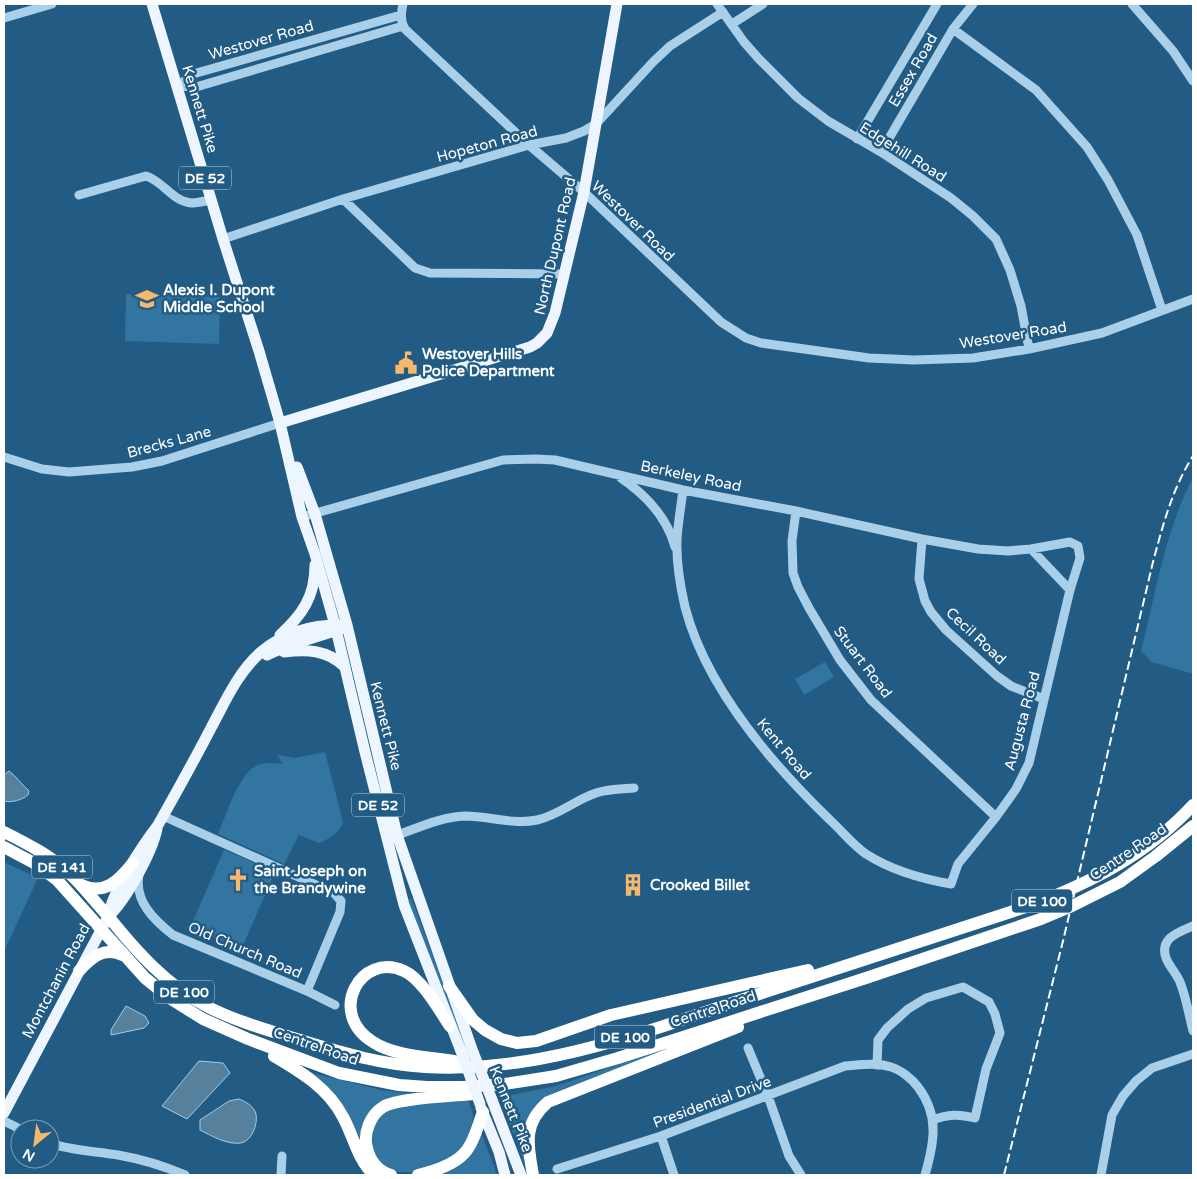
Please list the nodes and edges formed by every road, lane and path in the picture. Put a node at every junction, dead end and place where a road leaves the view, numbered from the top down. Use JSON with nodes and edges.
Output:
{"nodes":[{"id":1,"x":52,"y":4,"type":"edge"},
{"id":2,"x":152,"y":4,"type":"edge"},
{"id":3,"x":403,"y":4,"type":"edge"},
{"id":4,"x":617,"y":4,"type":"edge"},
{"id":5,"x":717,"y":4,"type":"edge"},
{"id":6,"x":763,"y":4,"type":"edge"},
{"id":7,"x":937,"y":4,"type":"edge"},
{"id":8,"x":973,"y":4,"type":"edge"},
{"id":9,"x":1132,"y":4,"type":"edge"},
{"id":10,"x":723,"y":12,"type":"junction"},
{"id":11,"x":401,"y":14,"type":"junction"},
{"id":12,"x":4,"y":18,"type":"edge"},
{"id":13,"x":732,"y":24,"type":"junction"},
{"id":14,"x":403,"y":26,"type":"junction"},
{"id":15,"x":953,"y":29,"type":"junction"},
{"id":16,"x":1193,"y":81,"type":"edge"},
{"id":17,"x":178,"y":86,"type":"junction"},
{"id":18,"x":596,"y":124,"type":"junction"},
{"id":19,"x":857,"y":139,"type":"junction"},
{"id":20,"x":529,"y":145,"type":"junction"},
{"id":21,"x":881,"y":152,"type":"junction"},
{"id":22,"x":584,"y":192,"type":"junction"},
{"id":23,"x":79,"y":195,"type":"dead end"},
{"id":24,"x":343,"y":198,"type":"junction"},
{"id":25,"x":211,"y":200,"type":"junction"},
{"id":26,"x":223,"y":239,"type":"junction"},
{"id":27,"x":564,"y":274,"type":"junction"},
{"id":28,"x":1193,"y":299,"type":"edge"},
{"id":29,"x":1162,"y":310,"type":"junction"},
{"id":30,"x":1029,"y":349,"type":"junction"},
{"id":31,"x":280,"y":423,"type":"junction"},
{"id":32,"x":4,"y":457,"type":"edge"},
{"id":33,"x":617,"y":475,"type":"junction"},
{"id":34,"x":683,"y":490,"type":"junction"},
{"id":35,"x":796,"y":511,"type":"junction"},
{"id":36,"x":315,"y":514,"type":"junction"},
{"id":37,"x":302,"y":517,"type":"junction"},
{"id":38,"x":922,"y":539,"type":"junction"},
{"id":39,"x":1078,"y":546,"type":"joint"},
{"id":40,"x":1031,"y":549,"type":"junction"},
{"id":41,"x":315,"y":554,"type":"junction"},
{"id":42,"x":678,"y":559,"type":"junction"},
{"id":43,"x":1070,"y":590,"type":"junction"},
{"id":44,"x":339,"y":627,"type":"junction"},
{"id":45,"x":265,"y":652,"type":"junction"},
{"id":46,"x":344,"y":667,"type":"junction"},
{"id":47,"x":1044,"y":699,"type":"junction"},
{"id":48,"x":634,"y":788,"type":"dead end"},
{"id":49,"x":1193,"y":805,"type":"edge"},
{"id":50,"x":996,"y":818,"type":"junction"},
{"id":51,"x":161,"y":821,"type":"junction"},
{"id":52,"x":1193,"y":826,"type":"edge"},
{"id":53,"x":4,"y":832,"type":"edge"},
{"id":54,"x":392,"y":837,"type":"junction"},
{"id":55,"x":4,"y":847,"type":"edge"},
{"id":56,"x":138,"y":863,"type":"junction"},
{"id":57,"x":81,"y":884,"type":"junction"},
{"id":58,"x":951,"y":884,"type":"joint"},
{"id":59,"x":108,"y":917,"type":"junction"},
{"id":60,"x":1193,"y":926,"type":"edge"},
{"id":61,"x":101,"y":930,"type":"junction"},
{"id":62,"x":122,"y":954,"type":"junction"},
{"id":63,"x":871,"y":956,"type":"junction"},
{"id":64,"x":909,"y":963,"type":"junction"},
{"id":65,"x":79,"y":971,"type":"junction"},
{"id":66,"x":449,"y":986,"type":"junction"},
{"id":67,"x":307,"y":992,"type":"junction"},
{"id":68,"x":335,"y":1005,"type":"dead end"},
{"id":69,"x":450,"y":1026,"type":"junction"},
{"id":70,"x":1193,"y":1031,"type":"edge"},
{"id":71,"x":248,"y":1039,"type":"junction"},
{"id":72,"x":748,"y":1048,"type":"dead end"},
{"id":73,"x":1193,"y":1054,"type":"edge"},
{"id":74,"x":618,"y":1058,"type":"junction"},
{"id":75,"x":877,"y":1065,"type":"junction"},
{"id":76,"x":484,"y":1066,"type":"junction"},
{"id":77,"x":768,"y":1096,"type":"junction"},
{"id":78,"x":481,"y":1108,"type":"junction"},
{"id":79,"x":4,"y":1113,"type":"edge"},
{"id":80,"x":933,"y":1120,"type":"junction"},
{"id":81,"x":661,"y":1136,"type":"junction"},
{"id":82,"x":60,"y":1146,"type":"edge"},
{"id":83,"x":282,"y":1156,"type":"dead end"},
{"id":84,"x":557,"y":1169,"type":"dead end"},
{"id":85,"x":185,"y":1175,"type":"edge"},
{"id":86,"x":281,"y":1175,"type":"edge"},
{"id":87,"x":374,"y":1175,"type":"edge"},
{"id":88,"x":391,"y":1175,"type":"edge"},
{"id":89,"x":418,"y":1175,"type":"edge"},
{"id":90,"x":505,"y":1175,"type":"edge"},
{"id":91,"x":521,"y":1175,"type":"edge"},
{"id":92,"x":533,"y":1175,"type":"edge"},
{"id":93,"x":674,"y":1175,"type":"edge"},
{"id":94,"x":801,"y":1175,"type":"edge"},
{"id":95,"x":925,"y":1175,"type":"edge"},
{"id":96,"x":1101,"y":1175,"type":"edge"}],
"edges":[{"from":1,"to":12,"type":"street"},
{"from":2,"to":17,"type":"main road","name":"Kennett Pike","number":"DE 52"},
{"from":3,"to":11,"type":"street"},
{"from":4,"to":18,"type":"main road","name":"North Dupont Road"},
{"from":5,"to":10,"type":"street","name":"Edgehill Road"},
{"from":6,"to":13,"type":"street"},
{"from":7,"to":19,"type":"street","name":"Essex Road"},
{"from":8,"to":15,"type":"street","name":"Essex Road"},
{"from":9,"to":16,"type":"street"},
{"from":10,"to":13,"type":"street","name":"Edgehill Road"},
{"from":10,"to":18,"type":"street","name":"Hopeton Road"},
{"from":11,"to":14,"type":"street"},
{"from":11,"to":17,"type":"street","name":"Westover Road"},
{"from":13,"to":19,"type":"street","name":"Edgehill Road"},
{"from":14,"to":17,"type":"street","name":"Westover Road"},
{"from":14,"to":20,"type":"street","name":"Westover Road"},
{"from":15,"to":21,"type":"street","name":"Essex Road"},
{"from":15,"to":29,"type":"street"},
{"from":17,"to":25,"type":"main road","name":"Kennett Pike","number":"DE 52"},
{"from":18,"to":20,"type":"street","name":"Hopeton Road"},
{"from":18,"to":22,"type":"main road","name":"North Dupont Road"},
{"from":19,"to":21,"type":"street","name":"Edgehill Road"},
{"from":20,"to":22,"type":"street","name":"Westover Road"},
{"from":20,"to":24,"type":"street","name":"Hopeton Road"},
{"from":21,"to":30,"type":"street","name":"Edgehill Road"},
{"from":22,"to":27,"type":"main road","name":"North Dupont Road"},
{"from":22,"to":30,"type":"street","name":"Westover Road"},
{"from":23,"to":25,"type":"street"},
{"from":24,"to":26,"type":"street","name":"Hopeton Road"},
{"from":24,"to":27,"type":"street"},
{"from":25,"to":26,"type":"main road","name":"Kennett Pike","number":"DE 52"},
{"from":26,"to":31,"type":"main road","name":"Kennett Pike","number":"DE 52"},
{"from":27,"to":31,"type":"main road","name":"North Dupont Road"},
{"from":28,"to":29,"type":"street","name":"Westover Road"},
{"from":29,"to":30,"type":"street","name":"Westover Road"},
{"from":31,"to":32,"type":"street","name":"Brecks Lane"},
{"from":31,"to":36,"type":"main road","name":"Kennett Pike","number":"DE 52"},
{"from":31,"to":37,"type":"main road","name":"Kennett Pike","number":"DE 52"},
{"from":33,"to":34,"type":"street","name":"Berkeley Road"},
{"from":33,"to":36,"type":"street","name":"Berkeley Road"},
{"from":33,"to":42,"type":"street","name":"Kent Road"},
{"from":34,"to":35,"type":"street","name":"Berkeley Road"},
{"from":34,"to":42,"type":"street","name":"Kent Road"},
{"from":35,"to":38,"type":"street","name":"Berkeley Road"},
{"from":35,"to":50,"type":"street","name":"Stuart Road"},
{"from":36,"to":37,"type":"street","name":"Berkeley Road"},
{"from":36,"to":44,"type":"main road","name":"Kennett Pike","number":"DE 52"},
{"from":37,"to":41,"type":"main road","name":"Kennett Pike","number":"DE 52"},
{"from":38,"to":40,"type":"street","name":"Berkeley Road"},
{"from":38,"to":47,"type":"street","name":"Cecil Road"},
{"from":39,"to":40,"type":"street","name":"Berkeley Road"},
{"from":39,"to":43,"type":"street","name":"Augusta Road"},
{"from":40,"to":43,"type":"street"},
{"from":41,"to":44,"type":"main road","name":"Kennett Pike","number":"DE 52"},
{"from":41,"to":45,"type":"main road"},
{"from":42,"to":58,"type":"street","name":"Kent Road"},
{"from":43,"to":47,"type":"street","name":"Augusta Road"},
{"from":44,"to":45,"type":"main road","name":"Montchanin Road"},
{"from":44,"to":46,"type":"main road","name":"Kennett Pike","number":"DE 52"},
{"from":44,"to":54,"type":"main road","name":"Kennett Pike","number":"DE 52"},
{"from":45,"to":46,"type":"main road"},
{"from":45,"to":51,"type":"main road","name":"Montchanin Road"},
{"from":46,"to":54,"type":"main road","name":"Kennett Pike","number":"DE 52"},
{"from":47,"to":50,"type":"street","name":"Augusta Road"},
{"from":48,"to":54,"type":"street"},
{"from":49,"to":63,"type":"highway","name":"Centre Road","number":"DE 100"},
{"from":50,"to":58,"type":"street","name":"Augusta Road"},
{"from":51,"to":56,"type":"main road","name":"Montchanin Road"},
{"from":51,"to":67,"type":"street","name":"Old Church Road"},
{"from":52,"to":64,"type":"highway","name":"Centre Road","number":"DE 100"},
{"from":53,"to":57,"type":"highway","number":"DE 141"},
{"from":54,"to":66,"type":"main road","name":"Kennett Pike","number":"DE 52"},
{"from":54,"to":69,"type":"main road","name":"Kennett Pike","number":"DE 52"},
{"from":55,"to":61,"type":"highway","number":"DE 141"},
{"from":56,"to":57,"type":"highway"},
{"from":56,"to":59,"type":"main road","name":"Montchanin Road"},
{"from":56,"to":67,"type":"street","name":"Old Church Road"},
{"from":57,"to":59,"type":"highway","number":"DE 141"},
{"from":59,"to":61,"type":"main road","name":"Montchanin Road"},
{"from":59,"to":76,"type":"highway","name":"Centre Road","number":"DE 100"},
{"from":60,"to":70,"type":"street"},
{"from":61,"to":62,"type":"highway","number":"DE 141"},
{"from":61,"to":65,"type":"main road","name":"Montchanin Road"},
{"from":62,"to":65,"type":"highway"},
{"from":62,"to":71,"type":"highway","name":"Centre Road","number":"DE 100"},
{"from":63,"to":66,"type":"highway"},
{"from":63,"to":76,"type":"highway","name":"Centre Road","number":"DE 100"},
{"from":64,"to":74,"type":"highway","name":"Centre Road","number":"DE 100"},
{"from":64,"to":92,"type":"highway"},
{"from":65,"to":79,"type":"main road","name":"Montchanin Road"},
{"from":66,"to":91,"type":"main road","name":"Kennett Pike","number":"DE 52","bridge":true},
{"from":67,"to":68,"type":"street"},
{"from":69,"to":76,"type":"highway"},
{"from":69,"to":78,"type":"main road","name":"Kennett Pike","number":"DE 52","bridge":true},
{"from":71,"to":74,"type":"highway","name":"Centre Road","number":"DE 100"},
{"from":71,"to":87,"type":"highway"},
{"from":72,"to":77,"type":"street"},
{"from":73,"to":96,"type":"street"},
{"from":74,"to":88,"type":"highway"},
{"from":75,"to":77,"type":"street","name":"Presidential Drive"},
{"from":75,"to":80,"type":"street","name":"Presidential Drive"},
{"from":75,"to":80,"type":"street"},
{"from":77,"to":81,"type":"street","name":"Presidential Drive"},
{"from":77,"to":94,"type":"street"},
{"from":78,"to":89,"type":"highway"},
{"from":78,"to":90,"type":"main road","name":"Kennett Pike","number":"DE 52"},
{"from":80,"to":95,"type":"street","name":"Presidential Drive"},
{"from":81,"to":84,"type":"street","name":"Presidential Drive"},
{"from":81,"to":93,"type":"street"},
{"from":82,"to":85,"type":"street"},
{"from":83,"to":86,"type":"street"}]}
